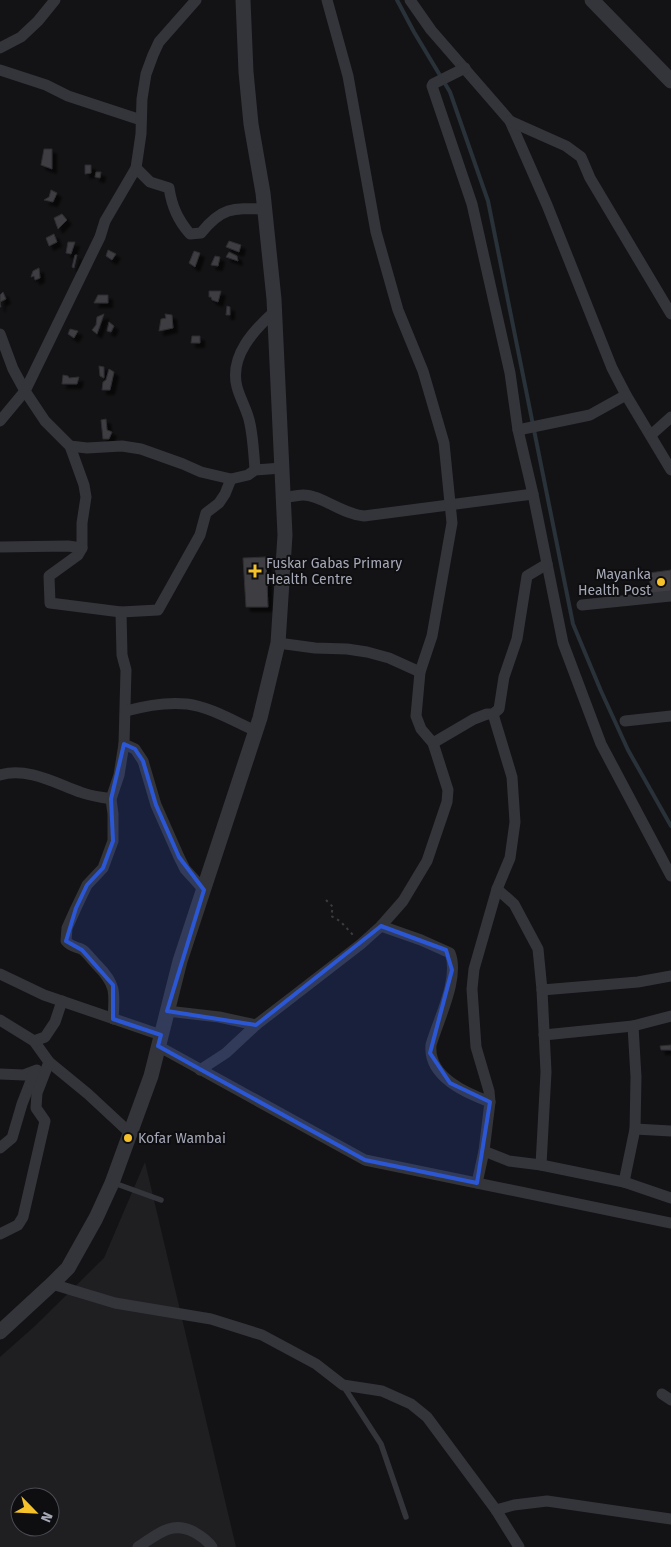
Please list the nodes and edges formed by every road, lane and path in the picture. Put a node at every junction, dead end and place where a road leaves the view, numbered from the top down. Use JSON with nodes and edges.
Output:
{"nodes":[{"id":1,"x":55,"y":0,"type":"edge"},
{"id":2,"x":196,"y":0,"type":"edge"},
{"id":3,"x":243,"y":0,"type":"edge"},
{"id":4,"x":327,"y":0,"type":"edge"},
{"id":5,"x":410,"y":0,"type":"edge"},
{"id":6,"x":592,"y":0,"type":"edge"},
{"id":7,"x":0,"y":48,"type":"edge"},
{"id":8,"x":465,"y":68,"type":"junction"},
{"id":9,"x":0,"y":70,"type":"edge"},
{"id":10,"x":671,"y":81,"type":"edge"},
{"id":11,"x":141,"y":120,"type":"junction"},
{"id":12,"x":510,"y":121,"type":"junction"},
{"id":13,"x":136,"y":168,"type":"junction"},
{"id":14,"x":264,"y":209,"type":"junction"},
{"id":15,"x":275,"y":311,"type":"junction"},
{"id":16,"x":671,"y":314,"type":"edge"},
{"id":17,"x":0,"y":334,"type":"edge"},
{"id":18,"x":25,"y":391,"type":"junction"},
{"id":19,"x":626,"y":395,"type":"junction"},
{"id":20,"x":671,"y":417,"type":"edge"},
{"id":21,"x":0,"y":421,"type":"edge"},
{"id":22,"x":522,"y":429,"type":"junction"},
{"id":23,"x":651,"y":435,"type":"junction"},
{"id":24,"x":70,"y":446,"type":"junction"},
{"id":25,"x":282,"y":468,"type":"junction"},
{"id":26,"x":255,"y":470,"type":"junction"},
{"id":27,"x":671,"y":470,"type":"edge"},
{"id":28,"x":231,"y":479,"type":"junction"},
{"id":29,"x":532,"y":494,"type":"junction"},
{"id":30,"x":283,"y":498,"type":"junction"},
{"id":31,"x":451,"y":504,"type":"junction"},
{"id":32,"x":0,"y":547,"type":"edge"},
{"id":33,"x":82,"y":548,"type":"junction"},
{"id":34,"x":546,"y":564,"type":"junction"},
{"id":35,"x":671,"y":596,"type":"edge"},
{"id":36,"x":582,"y":604,"type":"dead end"},
{"id":37,"x":121,"y":612,"type":"junction"},
{"id":38,"x":278,"y":643,"type":"junction"},
{"id":39,"x":420,"y":672,"type":"junction"},
{"id":40,"x":126,"y":711,"type":"junction"},
{"id":41,"x":493,"y":714,"type":"junction"},
{"id":42,"x":671,"y":716,"type":"edge"},
{"id":43,"x":625,"y":721,"type":"dead end"},
{"id":44,"x":256,"y":731,"type":"junction"},
{"id":45,"x":433,"y":743,"type":"junction"},
{"id":46,"x":124,"y":744,"type":"junction"},
{"id":47,"x":0,"y":775,"type":"edge"},
{"id":48,"x":111,"y":799,"type":"junction"},
{"id":49,"x":668,"y":855,"type":"edge"},
{"id":50,"x":671,"y":876,"type":"edge"},
{"id":51,"x":497,"y":889,"type":"junction"},
{"id":52,"x":204,"y":890,"type":"junction"},
{"id":53,"x":326,"y":900,"type":"dead end"},
{"id":54,"x":381,"y":926,"type":"junction"},
{"id":55,"x":361,"y":944,"type":"junction"},
{"id":56,"x":0,"y":974,"type":"edge"},
{"id":57,"x":671,"y":976,"type":"edge"},
{"id":58,"x":542,"y":990,"type":"junction"},
{"id":59,"x":62,"y":1001,"type":"junction"},
{"id":60,"x":168,"y":1011,"type":"junction"},
{"id":61,"x":671,"y":1016,"type":"edge"},
{"id":62,"x":113,"y":1019,"type":"junction"},
{"id":63,"x":0,"y":1020,"type":"edge"},
{"id":64,"x":256,"y":1025,"type":"junction"},
{"id":65,"x":633,"y":1026,"type":"junction"},
{"id":66,"x":544,"y":1035,"type":"junction"},
{"id":67,"x":34,"y":1041,"type":"junction"},
{"id":68,"x":159,"y":1041,"type":"junction"},
{"id":69,"x":49,"y":1062,"type":"junction"},
{"id":70,"x":200,"y":1070,"type":"junction"},
{"id":71,"x":34,"y":1073,"type":"junction"},
{"id":72,"x":0,"y":1074,"type":"edge"},
{"id":73,"x":490,"y":1102,"type":"junction"},
{"id":74,"x":635,"y":1129,"type":"junction"},
{"id":75,"x":671,"y":1131,"type":"edge"},
{"id":76,"x":130,"y":1133,"type":"junction"},
{"id":77,"x":0,"y":1148,"type":"edge"},
{"id":78,"x":484,"y":1151,"type":"junction"},
{"id":79,"x":541,"y":1166,"type":"junction"},
{"id":80,"x":112,"y":1182,"type":"junction"},
{"id":81,"x":624,"y":1182,"type":"junction"},
{"id":82,"x":476,"y":1183,"type":"junction"},
{"id":83,"x":671,"y":1198,"type":"edge"},
{"id":84,"x":161,"y":1200,"type":"dead end"},
{"id":85,"x":671,"y":1223,"type":"edge"},
{"id":86,"x":0,"y":1234,"type":"edge"},
{"id":87,"x":52,"y":1284,"type":"junction"},
{"id":88,"x":0,"y":1332,"type":"edge"},
{"id":89,"x":343,"y":1385,"type":"junction"},
{"id":90,"x":496,"y":1510,"type":"junction"},
{"id":91,"x":406,"y":1517,"type":"dead end"},
{"id":92,"x":671,"y":1519,"type":"edge"},
{"id":93,"x":138,"y":1547,"type":"edge"},
{"id":94,"x":212,"y":1547,"type":"edge"},
{"id":95,"x":519,"y":1547,"type":"edge"}],
"edges":[{"from":1,"to":7,"type":"street"},
{"from":2,"to":11,"type":"street"},
{"from":3,"to":14,"type":"street"},
{"from":4,"to":31,"type":"street"},
{"from":5,"to":8,"type":"street"},
{"from":6,"to":10,"type":"street"},
{"from":8,"to":12,"type":"street"},
{"from":8,"to":22,"type":"street"},
{"from":9,"to":11,"type":"street"},
{"from":11,"to":13,"type":"street"},
{"from":12,"to":16,"type":"street"},
{"from":12,"to":19,"type":"street"},
{"from":13,"to":14,"type":"street"},
{"from":13,"to":18,"type":"street"},
{"from":14,"to":15,"type":"street"},
{"from":15,"to":25,"type":"street"},
{"from":15,"to":26,"type":"street"},
{"from":17,"to":18,"type":"street"},
{"from":18,"to":21,"type":"street"},
{"from":18,"to":24,"type":"street"},
{"from":19,"to":22,"type":"street"},
{"from":19,"to":23,"type":"street"},
{"from":20,"to":23,"type":"street"},
{"from":22,"to":29,"type":"street"},
{"from":23,"to":27,"type":"street"},
{"from":24,"to":28,"type":"street"},
{"from":24,"to":33,"type":"street"},
{"from":25,"to":26,"type":"street"},
{"from":25,"to":30,"type":"street"},
{"from":26,"to":28,"type":"street"},
{"from":28,"to":37,"type":"street"},
{"from":29,"to":31,"type":"street"},
{"from":29,"to":34,"type":"street"},
{"from":30,"to":31,"type":"street"},
{"from":30,"to":38,"type":"street"},
{"from":31,"to":39,"type":"street"},
{"from":32,"to":33,"type":"street"},
{"from":33,"to":37,"type":"street"},
{"from":34,"to":41,"type":"street"},
{"from":34,"to":49,"type":"street"},
{"from":35,"to":36,"type":"street"},
{"from":37,"to":40,"type":"street"},
{"from":38,"to":39,"type":"street"},
{"from":38,"to":44,"type":"street"},
{"from":39,"to":45,"type":"street"},
{"from":40,"to":44,"type":"street"},
{"from":40,"to":46,"type":"street"},
{"from":41,"to":45,"type":"street"},
{"from":41,"to":51,"type":"street"},
{"from":42,"to":43,"type":"street"},
{"from":44,"to":52,"type":"street"},
{"from":45,"to":54,"type":"street"},
{"from":46,"to":48,"type":"street"},
{"from":46,"to":52,"type":"street"},
{"from":47,"to":48,"type":"street"},
{"from":48,"to":62,"type":"street"},
{"from":49,"to":50,"type":"street"},
{"from":51,"to":58,"type":"street"},
{"from":51,"to":73,"type":"street"},
{"from":52,"to":60,"type":"street"},
{"from":53,"to":55,"type":"path"},
{"from":54,"to":55,"type":"street"},
{"from":54,"to":73,"type":"street"},
{"from":55,"to":64,"type":"street"},
{"from":56,"to":59,"type":"street"},
{"from":57,"to":58,"type":"street"},
{"from":58,"to":66,"type":"street"},
{"from":59,"to":62,"type":"street"},
{"from":59,"to":67,"type":"street"},
{"from":60,"to":64,"type":"street"},
{"from":60,"to":68,"type":"street"},
{"from":61,"to":65,"type":"street"},
{"from":62,"to":68,"type":"street"},
{"from":63,"to":67,"type":"street"},
{"from":64,"to":70,"type":"street"},
{"from":65,"to":66,"type":"street"},
{"from":65,"to":74,"type":"street"},
{"from":66,"to":79,"type":"street"},
{"from":67,"to":69,"type":"street"},
{"from":68,"to":70,"type":"street"},
{"from":68,"to":76,"type":"street"},
{"from":69,"to":71,"type":"street"},
{"from":69,"to":76,"type":"street"},
{"from":69,"to":86,"type":"street"},
{"from":70,"to":82,"type":"street"},
{"from":71,"to":72,"type":"street"},
{"from":71,"to":77,"type":"street"},
{"from":73,"to":78,"type":"street"},
{"from":74,"to":75,"type":"street"},
{"from":74,"to":81,"type":"street"},
{"from":76,"to":80,"type":"street"},
{"from":78,"to":79,"type":"street"},
{"from":78,"to":82,"type":"street"},
{"from":79,"to":81,"type":"street"},
{"from":80,"to":84,"type":"lane"},
{"from":80,"to":87,"type":"street"},
{"from":81,"to":83,"type":"street"},
{"from":82,"to":85,"type":"street"},
{"from":87,"to":88,"type":"street"},
{"from":87,"to":89,"type":"street"},
{"from":89,"to":90,"type":"street"},
{"from":89,"to":91,"type":"lane"},
{"from":90,"to":92,"type":"street"},
{"from":90,"to":95,"type":"street"},
{"from":93,"to":94,"type":"street"}]}
